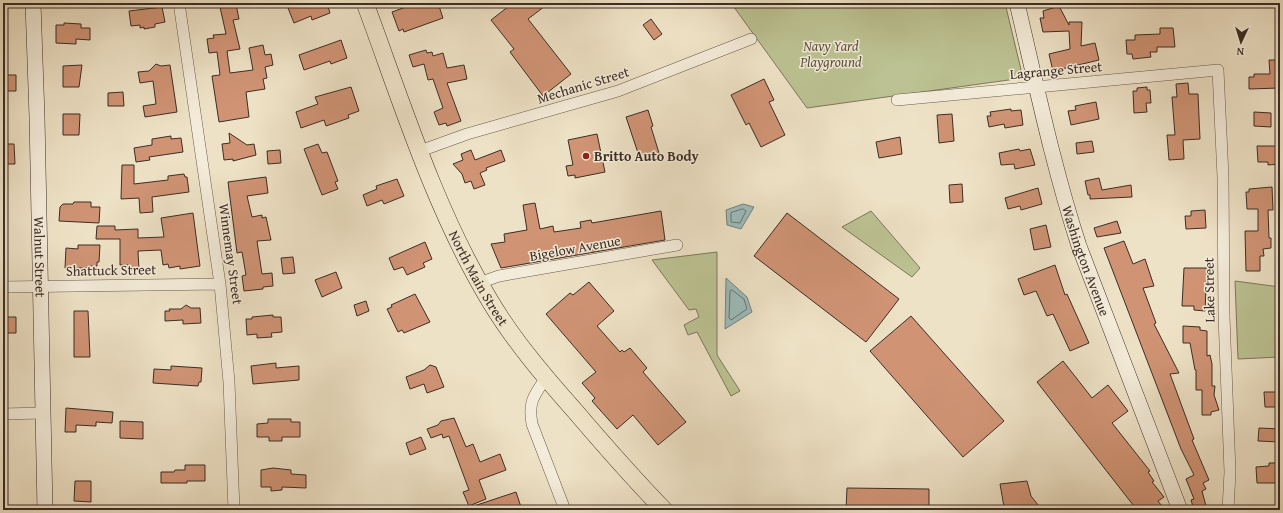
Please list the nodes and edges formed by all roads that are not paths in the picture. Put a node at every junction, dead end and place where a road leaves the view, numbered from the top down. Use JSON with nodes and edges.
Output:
{"nodes":[{"id":1,"x":33,"y":3,"type":"edge"},
{"id":2,"x":179,"y":3,"type":"edge"},
{"id":3,"x":365,"y":3,"type":"edge"},
{"id":4,"x":1017,"y":3,"type":"edge"},
{"id":5,"x":751,"y":39,"type":"dead end"},
{"id":6,"x":1218,"y":70,"type":"joint"},
{"id":7,"x":1037,"y":87,"type":"junction"},
{"id":8,"x":896,"y":100,"type":"dead end"},
{"id":9,"x":420,"y":150,"type":"junction"},
{"id":10,"x":677,"y":245,"type":"dead end"},
{"id":11,"x":479,"y":283,"type":"junction"},
{"id":12,"x":220,"y":284,"type":"junction"},
{"id":13,"x":40,"y":286,"type":"junction"},
{"id":14,"x":3,"y":287,"type":"edge"},
{"id":15,"x":546,"y":378,"type":"junction"},
{"id":16,"x":43,"y":413,"type":"junction"},
{"id":17,"x":3,"y":414,"type":"edge"},
{"id":18,"x":46,"y":510,"type":"edge"},
{"id":19,"x":234,"y":510,"type":"edge"},
{"id":20,"x":565,"y":510,"type":"edge"},
{"id":21,"x":664,"y":510,"type":"edge"},
{"id":22,"x":1180,"y":510,"type":"edge"},
{"id":23,"x":1228,"y":510,"type":"edge"}],
"edges":[{"from":1,"to":13,"type":"street","name":"Walnut Street"},
{"from":2,"to":12,"type":"street","name":"Winnemay Street"},
{"from":3,"to":9,"type":"main road","name":"North Main Street"},
{"from":4,"to":7,"type":"street","name":"Washington Avenue"},
{"from":5,"to":9,"type":"street","name":"Mechanic Street"},
{"from":6,"to":7,"type":"street","name":"Lagrange Street"},
{"from":6,"to":23,"type":"street","name":"Lake Street"},
{"from":7,"to":8,"type":"street","name":"Lagrange Street"},
{"from":7,"to":22,"type":"street","name":"Washington Avenue"},
{"from":9,"to":11,"type":"main road","name":"North Main Street"},
{"from":10,"to":11,"type":"street","name":"Bigelow Avenue"},
{"from":11,"to":15,"type":"main road","name":"North Main Street"},
{"from":12,"to":13,"type":"street","name":"Shattuck Street"},
{"from":12,"to":19,"type":"street","name":"Winnemay Street"},
{"from":13,"to":14,"type":"street","name":"Shattuck Street"},
{"from":13,"to":16,"type":"street","name":"Walnut Street"},
{"from":15,"to":20,"type":"street"},
{"from":15,"to":21,"type":"main road","name":"North Main Street"},
{"from":16,"to":17,"type":"street"},
{"from":16,"to":18,"type":"street","name":"Walnut Street"}]}
